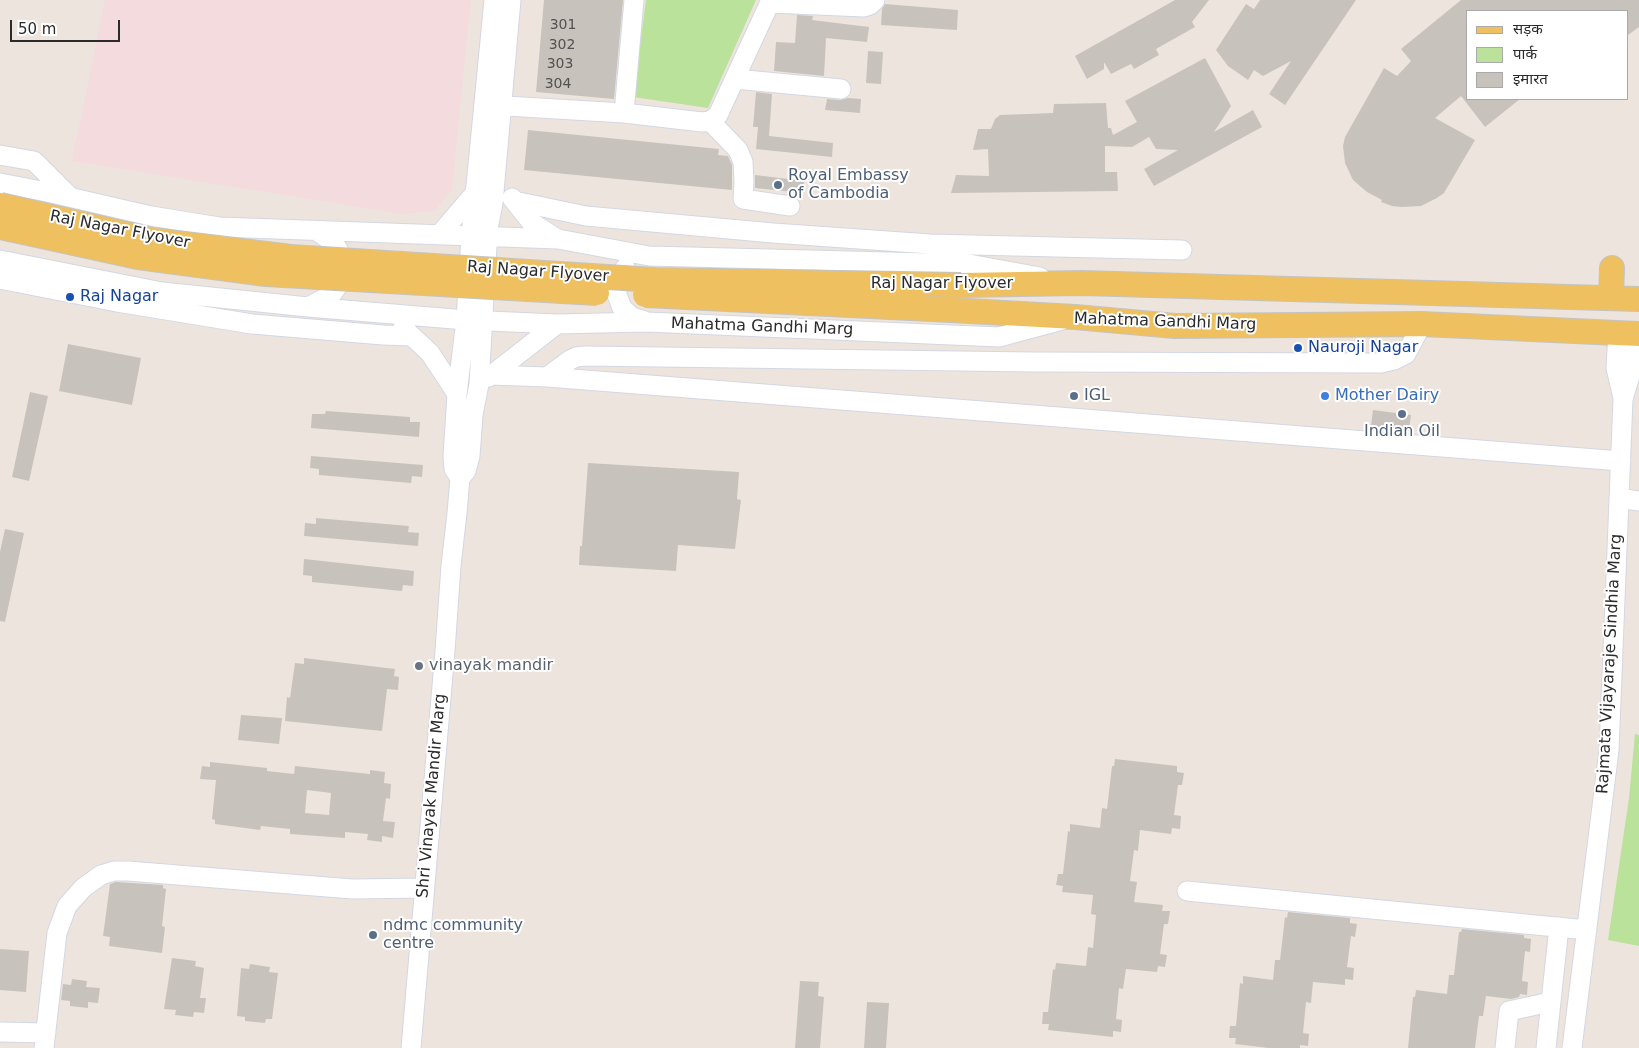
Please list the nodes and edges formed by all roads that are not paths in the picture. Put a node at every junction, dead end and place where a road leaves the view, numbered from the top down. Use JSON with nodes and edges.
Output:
{"nodes":[{"id":1,"x":494,"y":0,"type":"edge"},
{"id":2,"x":511,"y":0,"type":"edge"},
{"id":3,"x":634,"y":0,"type":"edge"},
{"id":4,"x":875,"y":0,"type":"edge"},
{"id":5,"x":770,"y":2,"type":"edge"},
{"id":6,"x":735,"y":79,"type":"junction"},
{"id":7,"x":841,"y":88,"type":"dead end"},
{"id":8,"x":491,"y":106,"type":"junction"},
{"id":9,"x":624,"y":113,"type":"junction"},
{"id":10,"x":710,"y":121,"type":"junction"},
{"id":11,"x":0,"y":155,"type":"edge"},
{"id":12,"x":495,"y":172,"type":"junction"},
{"id":13,"x":0,"y":183,"type":"edge"},
{"id":14,"x":476,"y":192,"type":"junction"},
{"id":15,"x":70,"y":197,"type":"junction"},
{"id":16,"x":514,"y":201,"type":"junction"},
{"id":17,"x":0,"y":205,"type":"edge"},
{"id":18,"x":790,"y":206,"type":"dead end"},
{"id":19,"x":0,"y":227,"type":"edge"},
{"id":20,"x":317,"y":231,"type":"junction"},
{"id":21,"x":773,"y":233,"type":"junction"},
{"id":22,"x":440,"y":234,"type":"junction"},
{"id":23,"x":479,"y":237,"type":"junction"},
{"id":24,"x":558,"y":239,"type":"junction"},
{"id":25,"x":1182,"y":250,"type":"dead end"},
{"id":26,"x":649,"y":256,"type":"junction"},
{"id":27,"x":769,"y":259,"type":"junction"},
{"id":28,"x":0,"y":260,"type":"edge"},
{"id":29,"x":1612,"y":268,"type":"dead end"},
{"id":30,"x":0,"y":279,"type":"edge"},
{"id":31,"x":1081,"y":284,"type":"junction"},
{"id":32,"x":1611,"y":298,"type":"junction"},
{"id":33,"x":1639,"y":299,"type":"edge"},
{"id":34,"x":308,"y":307,"type":"junction"},
{"id":35,"x":387,"y":314,"type":"junction"},
{"id":36,"x":1075,"y":317,"type":"junction"},
{"id":37,"x":474,"y":320,"type":"junction"},
{"id":38,"x":646,"y":322,"type":"junction"},
{"id":39,"x":557,"y":324,"type":"junction"},
{"id":40,"x":1422,"y":324,"type":"junction"},
{"id":41,"x":1631,"y":333,"type":"edge"},
{"id":42,"x":411,"y":336,"type":"junction"},
{"id":43,"x":547,"y":377,"type":"junction"},
{"id":44,"x":485,"y":380,"type":"junction"},
{"id":45,"x":457,"y":394,"type":"junction"},
{"id":46,"x":1621,"y":461,"type":"junction"},
{"id":47,"x":460,"y":478,"type":"junction"},
{"id":48,"x":1619,"y":498,"type":"junction"},
{"id":49,"x":1639,"y":501,"type":"edge"},
{"id":50,"x":424,"y":888,"type":"junction"},
{"id":51,"x":1187,"y":891,"type":"dead end"},
{"id":52,"x":1559,"y":927,"type":"junction"},
{"id":53,"x":1586,"y":930,"type":"junction"},
{"id":54,"x":1550,"y":1002,"type":"junction"},
{"id":55,"x":0,"y":1032,"type":"edge"},
{"id":56,"x":45,"y":1041,"type":"edge"},
{"id":57,"x":410,"y":1048,"type":"edge"},
{"id":58,"x":1505,"y":1048,"type":"edge"},
{"id":59,"x":1546,"y":1048,"type":"edge"},
{"id":60,"x":1572,"y":1048,"type":"edge"}],
"edges":[{"from":1,"to":8,"type":"street"},
{"from":2,"to":8,"type":"street"},
{"from":3,"to":9,"type":"street"},
{"from":4,"to":5,"type":"street"},
{"from":5,"to":6,"type":"street"},
{"from":6,"to":7,"type":"street"},
{"from":6,"to":10,"type":"street"},
{"from":8,"to":9,"type":"street"},
{"from":8,"to":12,"type":"street"},
{"from":8,"to":14,"type":"street"},
{"from":9,"to":10,"type":"street"},
{"from":10,"to":18,"type":"street"},
{"from":11,"to":15,"type":"street"},
{"from":12,"to":16,"type":"street"},
{"from":12,"to":23,"type":"street"},
{"from":13,"to":15,"type":"street"},
{"from":14,"to":22,"type":"street"},
{"from":14,"to":23,"type":"street"},
{"from":15,"to":20,"type":"street"},
{"from":16,"to":21,"type":"street"},
{"from":16,"to":24,"type":"street"},
{"from":17,"to":31,"type":"main road","name":"Raj Nagar Flyover","bridge":true},
{"from":19,"to":36,"type":"main road","name":"Raj Nagar Flyover","bridge":true},
{"from":20,"to":22,"type":"street"},
{"from":20,"to":34,"type":"street"},
{"from":21,"to":25,"type":"street"},
{"from":21,"to":27,"type":"street"},
{"from":22,"to":23,"type":"street"},
{"from":23,"to":24,"type":"street"},
{"from":23,"to":37,"type":"street"},
{"from":24,"to":26,"type":"street"},
{"from":26,"to":27,"type":"street"},
{"from":26,"to":38,"type":"street"},
{"from":27,"to":31,"type":"street"},
{"from":28,"to":34,"type":"street","name":"Mahatma Gandhi Marg"},
{"from":29,"to":32,"type":"main road"},
{"from":30,"to":42,"type":"street"},
{"from":31,"to":32,"type":"main road"},
{"from":32,"to":33,"type":"main road"},
{"from":34,"to":35,"type":"street","name":"Mahatma Gandhi Marg"},
{"from":35,"to":37,"type":"street","name":"Mahatma Gandhi Marg"},
{"from":35,"to":42,"type":"street"},
{"from":36,"to":38,"type":"street","name":"Mahatma Gandhi Marg"},
{"from":36,"to":40,"type":"main road","name":"Mahatma Gandhi Marg"},
{"from":37,"to":39,"type":"street","name":"Mahatma Gandhi Marg"},
{"from":37,"to":44,"type":"street"},
{"from":37,"to":45,"type":"street"},
{"from":38,"to":39,"type":"street","name":"Mahatma Gandhi Marg"},
{"from":39,"to":44,"type":"street"},
{"from":40,"to":41,"type":"main road","name":"Mahatma Gandhi Marg"},
{"from":40,"to":43,"type":"street"},
{"from":41,"to":46,"type":"street","name":"Rajmata Vijayaraje Sindhia Marg"},
{"from":42,"to":45,"type":"street"},
{"from":43,"to":44,"type":"street"},
{"from":43,"to":46,"type":"street"},
{"from":44,"to":47,"type":"street","name":"Shri Vinayak Mandir Marg"},
{"from":45,"to":47,"type":"street"},
{"from":46,"to":48,"type":"street","name":"Rajmata Vijayaraje Sindhia Marg"},
{"from":47,"to":50,"type":"street","name":"Shri Vinayak Mandir Marg"},
{"from":48,"to":49,"type":"street"},
{"from":48,"to":53,"type":"street","name":"Rajmata Vijayaraje Sindhia Marg"},
{"from":50,"to":56,"type":"street"},
{"from":50,"to":57,"type":"street","name":"Shri Vinayak Mandir Marg"},
{"from":51,"to":52,"type":"street"},
{"from":52,"to":53,"type":"street"},
{"from":52,"to":54,"type":"street"},
{"from":53,"to":60,"type":"street","name":"Rajmata Vijayaraje Sindhia Marg"},
{"from":54,"to":58,"type":"street"},
{"from":54,"to":59,"type":"street"},
{"from":55,"to":56,"type":"street"}]}
